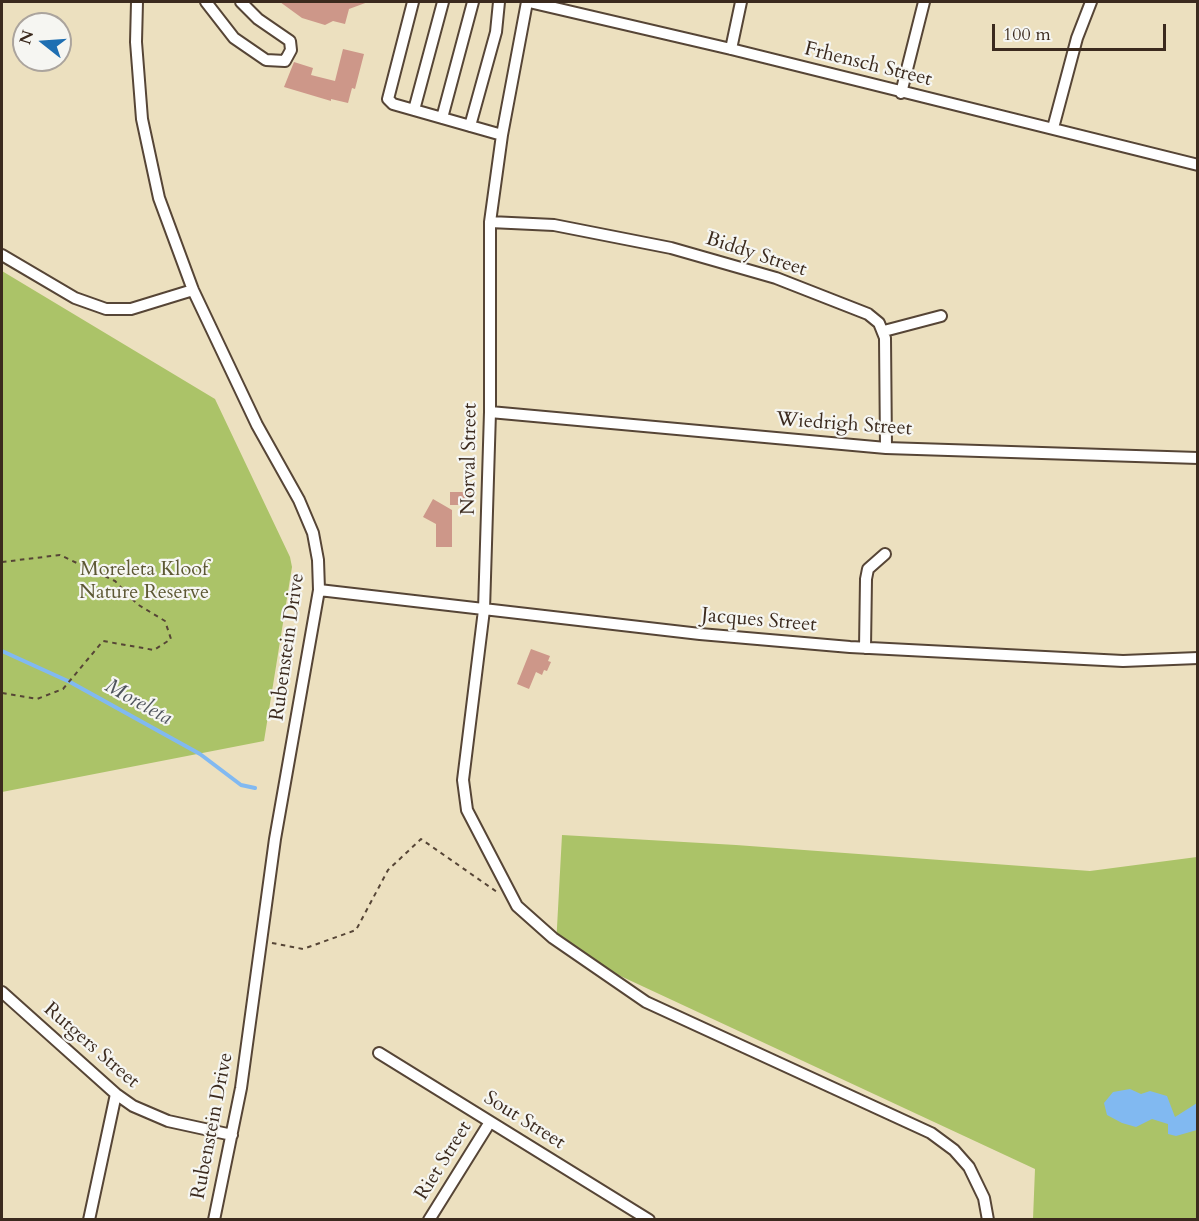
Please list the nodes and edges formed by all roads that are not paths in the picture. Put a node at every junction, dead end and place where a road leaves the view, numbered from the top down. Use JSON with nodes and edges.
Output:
{"nodes":[{"id":1,"x":137,"y":2,"type":"edge"},
{"id":2,"x":206,"y":2,"type":"edge"},
{"id":3,"x":241,"y":2,"type":"edge"},
{"id":4,"x":413,"y":2,"type":"edge"},
{"id":5,"x":443,"y":2,"type":"edge"},
{"id":6,"x":473,"y":2,"type":"edge"},
{"id":7,"x":499,"y":2,"type":"edge"},
{"id":8,"x":528,"y":2,"type":"edge"},
{"id":9,"x":741,"y":2,"type":"edge"},
{"id":10,"x":924,"y":2,"type":"edge"},
{"id":11,"x":1091,"y":2,"type":"edge"},
{"id":12,"x":731,"y":49,"type":"junction"},
{"id":13,"x":901,"y":93,"type":"junction"},
{"id":14,"x":414,"y":110,"type":"junction"},
{"id":15,"x":442,"y":118,"type":"junction"},
{"id":16,"x":470,"y":126,"type":"junction"},
{"id":17,"x":1053,"y":128,"type":"junction"},
{"id":18,"x":502,"y":135,"type":"junction"},
{"id":19,"x":1197,"y":165,"type":"edge"},
{"id":20,"x":490,"y":222,"type":"junction"},
{"id":21,"x":2,"y":255,"type":"edge"},
{"id":22,"x":193,"y":290,"type":"junction"},
{"id":23,"x":940,"y":316,"type":"dead end"},
{"id":24,"x":884,"y":331,"type":"junction"},
{"id":25,"x":490,"y":412,"type":"junction"},
{"id":26,"x":886,"y":448,"type":"junction"},
{"id":27,"x":1197,"y":458,"type":"edge"},
{"id":28,"x":885,"y":554,"type":"dead end"},
{"id":29,"x":319,"y":591,"type":"junction"},
{"id":30,"x":484,"y":610,"type":"junction"},
{"id":31,"x":865,"y":648,"type":"junction"},
{"id":32,"x":1197,"y":658,"type":"edge"},
{"id":33,"x":2,"y":992,"type":"edge"},
{"id":34,"x":379,"y":1053,"type":"dead end"},
{"id":35,"x":116,"y":1094,"type":"junction"},
{"id":36,"x":490,"y":1122,"type":"junction"},
{"id":37,"x":232,"y":1135,"type":"junction"},
{"id":38,"x":645,"y":1218,"type":"edge"},
{"id":39,"x":89,"y":1220,"type":"edge"},
{"id":40,"x":214,"y":1220,"type":"edge"},
{"id":41,"x":429,"y":1220,"type":"edge"},
{"id":42,"x":988,"y":1220,"type":"edge"}],
"edges":[{"from":1,"to":22,"type":"street","name":"Rubenstein Drive"},
{"from":2,"to":3,"type":"street"},
{"from":4,"to":14,"type":"street"},
{"from":5,"to":14,"type":"street"},
{"from":6,"to":15,"type":"street"},
{"from":7,"to":16,"type":"street"},
{"from":8,"to":12,"type":"street","name":"Frhensch Street"},
{"from":8,"to":18,"type":"street","name":"Norval Street"},
{"from":9,"to":12,"type":"street"},
{"from":10,"to":13,"type":"street"},
{"from":11,"to":17,"type":"street"},
{"from":12,"to":13,"type":"street","name":"Frhensch Street"},
{"from":13,"to":17,"type":"street","name":"Frhensch Street"},
{"from":14,"to":15,"type":"street"},
{"from":15,"to":16,"type":"street"},
{"from":16,"to":18,"type":"street"},
{"from":17,"to":19,"type":"street","name":"Frhensch Street"},
{"from":18,"to":20,"type":"street","name":"Norval Street"},
{"from":20,"to":24,"type":"street","name":"Biddy Street"},
{"from":20,"to":25,"type":"street","name":"Norval Street"},
{"from":21,"to":22,"type":"street"},
{"from":22,"to":29,"type":"street","name":"Rubenstein Drive"},
{"from":23,"to":24,"type":"street"},
{"from":24,"to":26,"type":"street"},
{"from":25,"to":26,"type":"street","name":"Wiedrigh Street"},
{"from":25,"to":30,"type":"street","name":"Norval Street"},
{"from":26,"to":27,"type":"street","name":"Wiedrigh Street"},
{"from":28,"to":31,"type":"street"},
{"from":29,"to":30,"type":"street","name":"Jacques Street"},
{"from":29,"to":37,"type":"street","name":"Rubenstein Drive"},
{"from":30,"to":31,"type":"street","name":"Jacques Street"},
{"from":30,"to":42,"type":"street","name":"Norval Street"},
{"from":31,"to":32,"type":"street","name":"Jacques Street"},
{"from":33,"to":35,"type":"street","name":"Rutgers Street"},
{"from":34,"to":36,"type":"street","name":"Sout Street"},
{"from":35,"to":37,"type":"street","name":"Rutgers Street"},
{"from":35,"to":39,"type":"street"},
{"from":36,"to":38,"type":"street","name":"Sout Street"},
{"from":36,"to":41,"type":"street","name":"Riet Street"},
{"from":37,"to":40,"type":"street","name":"Rubenstein Drive"}]}
